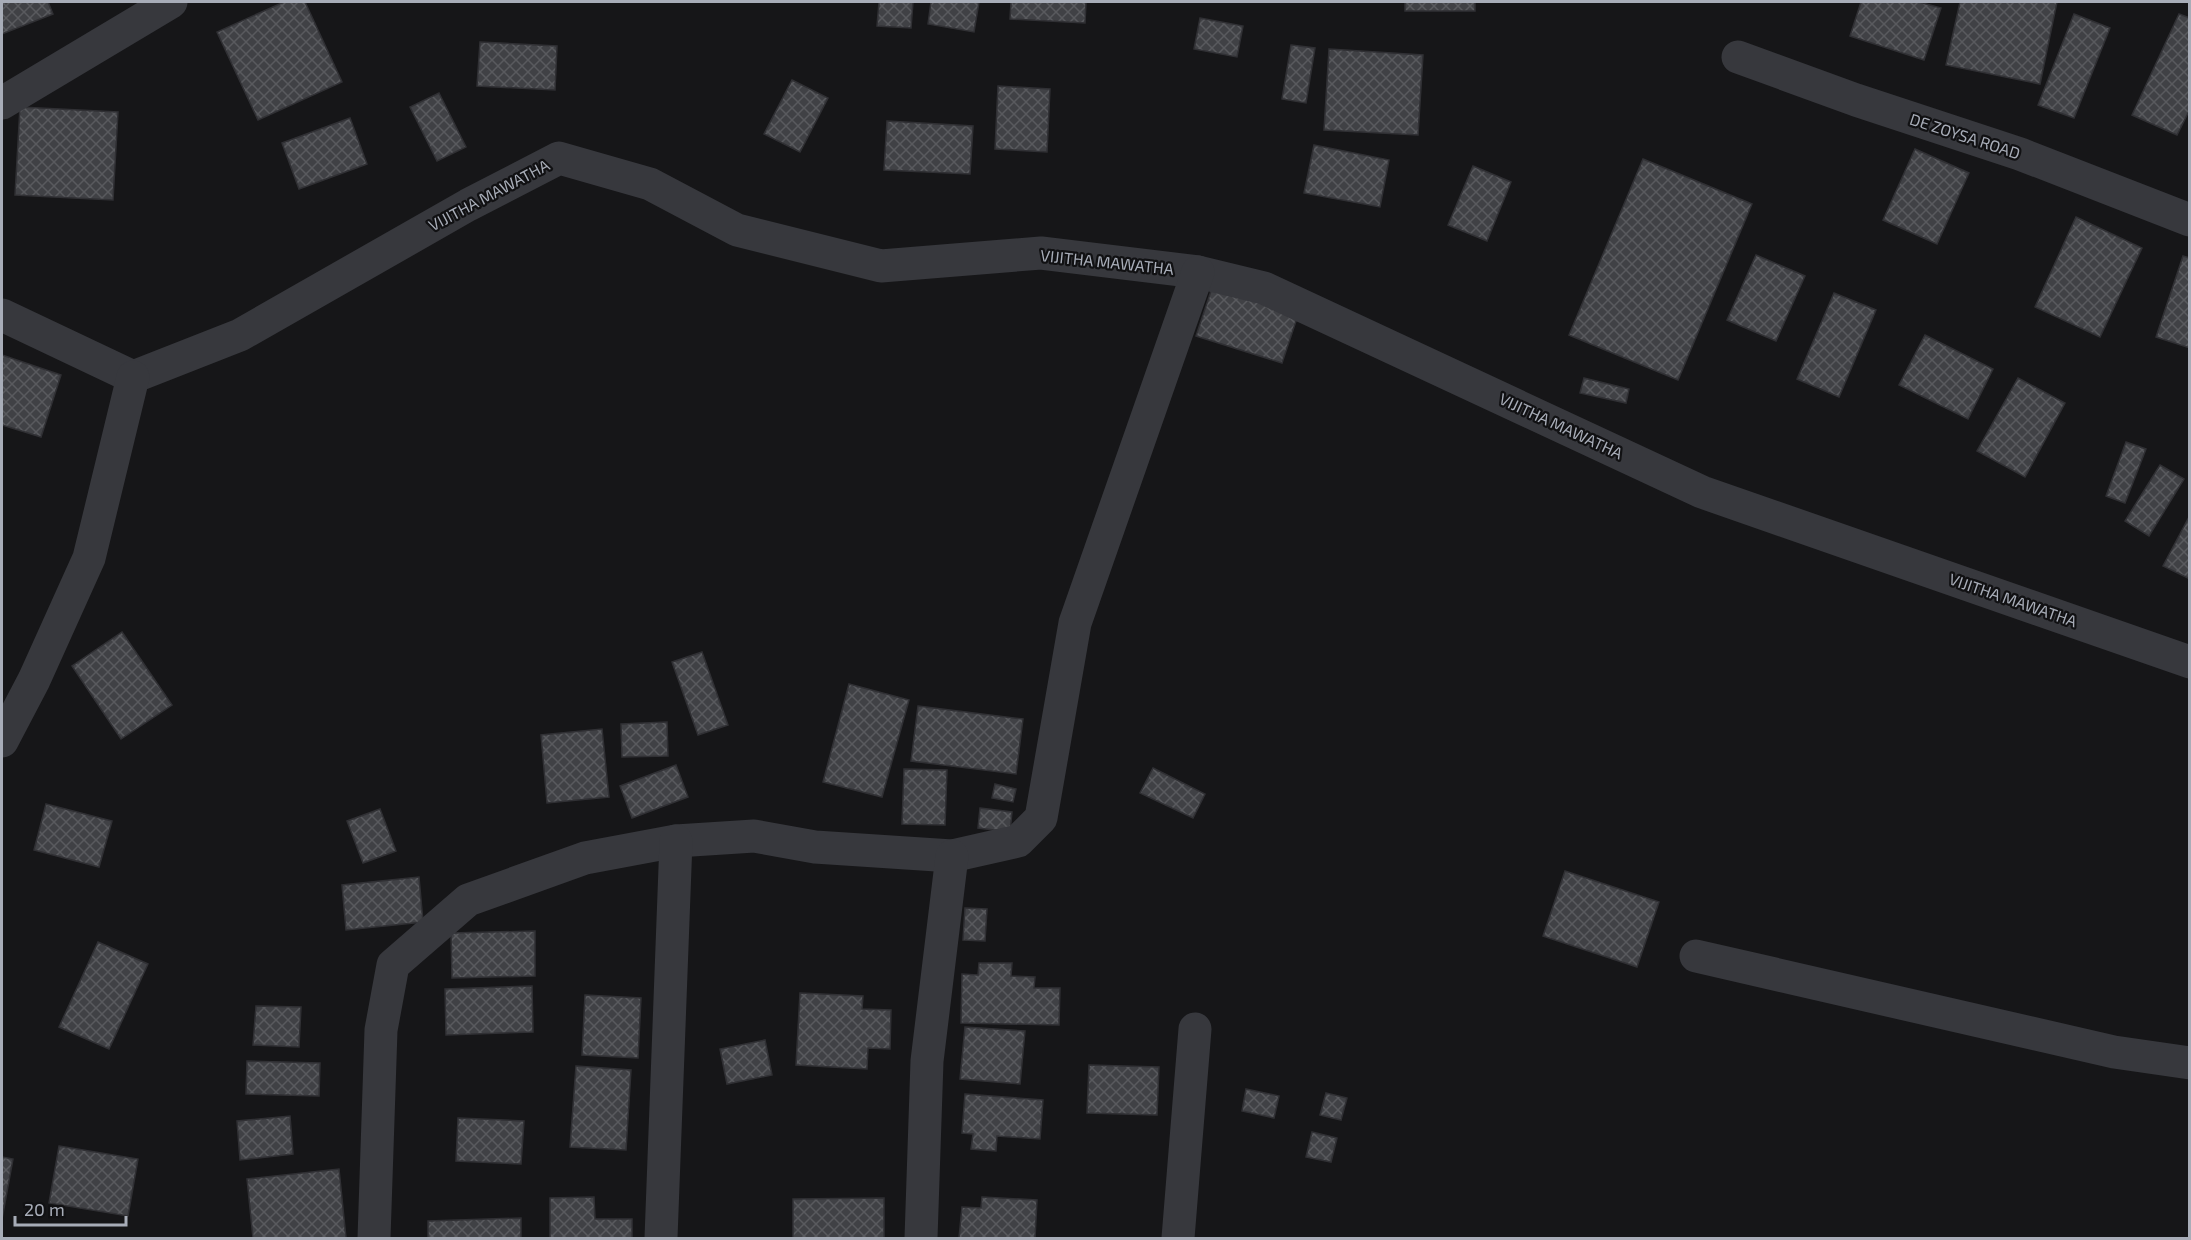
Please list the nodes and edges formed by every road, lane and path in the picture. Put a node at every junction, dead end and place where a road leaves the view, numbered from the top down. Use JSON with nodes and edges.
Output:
{"nodes":[{"id":1,"x":171,"y":2,"type":"edge"},
{"id":2,"x":1738,"y":57,"type":"dead end"},
{"id":3,"x":2,"y":104,"type":"edge"},
{"id":4,"x":2190,"y":220,"type":"edge"},
{"id":5,"x":1198,"y":272,"type":"junction"},
{"id":6,"x":2,"y":315,"type":"edge"},
{"id":7,"x":133,"y":377,"type":"junction"},
{"id":8,"x":2190,"y":662,"type":"edge"},
{"id":9,"x":2,"y":741,"type":"edge"},
{"id":10,"x":676,"y":841,"type":"junction"},
{"id":11,"x":952,"y":856,"type":"junction"},
{"id":12,"x":1696,"y":956,"type":"dead end"},
{"id":13,"x":1195,"y":1029,"type":"dead end"},
{"id":14,"x":2190,"y":1064,"type":"edge"},
{"id":15,"x":374,"y":1239,"type":"edge"},
{"id":16,"x":661,"y":1239,"type":"edge"},
{"id":17,"x":921,"y":1239,"type":"edge"},
{"id":18,"x":1178,"y":1239,"type":"edge"}],
"edges":[{"from":1,"to":3,"type":"street"},
{"from":2,"to":4,"type":"street","name":"DE ZOYSA ROAD"},
{"from":5,"to":7,"type":"street","name":"VIJITHA MAWATHA"},
{"from":5,"to":8,"type":"street","name":"VIJITHA MAWATHA"},
{"from":5,"to":11,"type":"street"},
{"from":6,"to":7,"type":"street"},
{"from":7,"to":9,"type":"street"},
{"from":10,"to":11,"type":"street"},
{"from":10,"to":15,"type":"street"},
{"from":10,"to":16,"type":"street"},
{"from":11,"to":17,"type":"street"},
{"from":12,"to":14,"type":"street"},
{"from":13,"to":18,"type":"street"}]}
